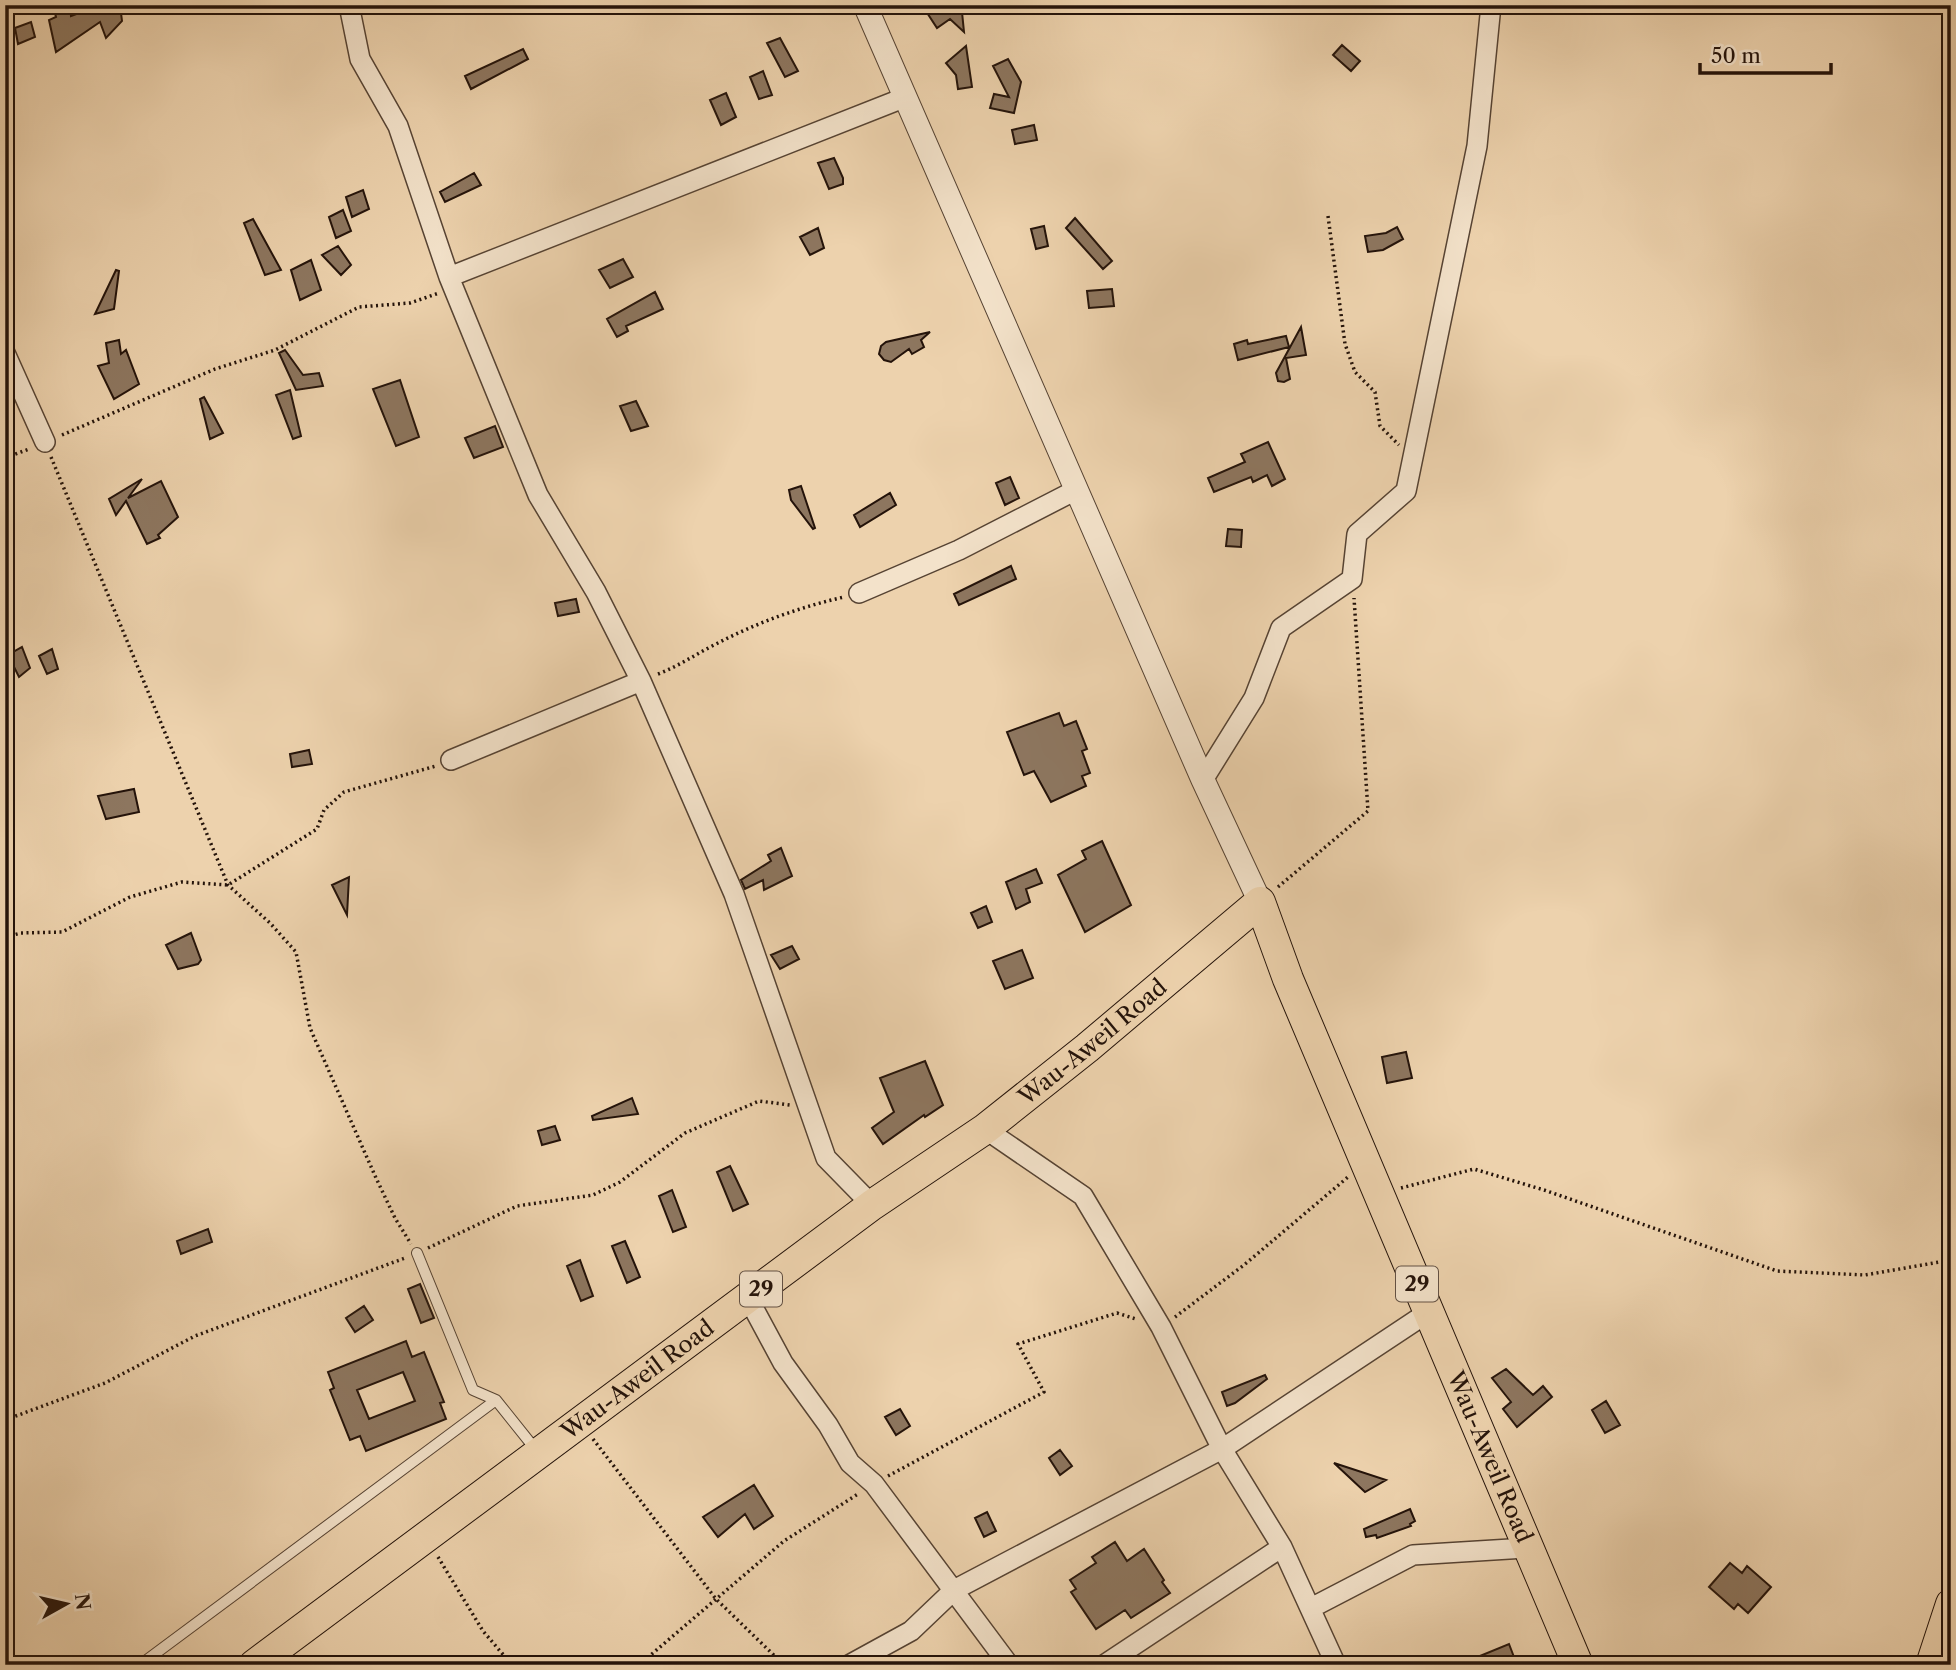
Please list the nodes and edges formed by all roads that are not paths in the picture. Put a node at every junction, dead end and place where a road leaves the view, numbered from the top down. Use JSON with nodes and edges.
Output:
{"nodes":[{"id":1,"x":349,"y":5,"type":"edge"},
{"id":2,"x":866,"y":5,"type":"edge"},
{"id":3,"x":1492,"y":5,"type":"edge"},
{"id":4,"x":906,"y":97,"type":"junction"},
{"id":5,"x":449,"y":277,"type":"junction"},
{"id":6,"x":5,"y":353,"type":"edge"},
{"id":7,"x":45,"y":442,"type":"road end"},
{"id":8,"x":1076,"y":490,"type":"junction"},
{"id":9,"x":859,"y":593,"type":"road end"},
{"id":10,"x":641,"y":681,"type":"junction"},
{"id":11,"x":452,"y":761,"type":"road end"},
{"id":12,"x":1203,"y":780,"type":"junction"},
{"id":13,"x":1260,"y":902,"type":"junction"},
{"id":14,"x":985,"y":1129,"type":"junction"},
{"id":15,"x":872,"y":1205,"type":"junction"},
{"id":16,"x":417,"y":1253,"type":"road end"},
{"id":17,"x":748,"y":1298,"type":"junction"},
{"id":18,"x":1430,"y":1311,"type":"junction"},
{"id":19,"x":496,"y":1400,"type":"junction"},
{"id":20,"x":1222,"y":1449,"type":"junction"},
{"id":21,"x":539,"y":1453,"type":"junction"},
{"id":22,"x":1282,"y":1547,"type":"junction"},
{"id":23,"x":1527,"y":1548,"type":"junction"},
{"id":24,"x":954,"y":1590,"type":"junction"},
{"id":25,"x":1951,"y":1604,"type":"edge"},
{"id":26,"x":1311,"y":1608,"type":"junction"},
{"id":27,"x":267,"y":1661,"type":"edge"},
{"id":28,"x":140,"y":1665,"type":"edge"},
{"id":29,"x":849,"y":1665,"type":"edge"},
{"id":30,"x":1009,"y":1665,"type":"edge"},
{"id":31,"x":1104,"y":1665,"type":"edge"},
{"id":32,"x":1336,"y":1665,"type":"edge"},
{"id":33,"x":1578,"y":1665,"type":"edge"},
{"id":34,"x":1931,"y":1665,"type":"edge"}],
"edges":[{"from":1,"to":5,"type":"street"},
{"from":2,"to":4,"type":"street"},
{"from":3,"to":12,"type":"street"},
{"from":4,"to":5,"type":"street"},
{"from":4,"to":8,"type":"street"},
{"from":5,"to":10,"type":"street"},
{"from":6,"to":7,"type":"street"},
{"from":8,"to":9,"type":"street"},
{"from":8,"to":12,"type":"street"},
{"from":10,"to":11,"type":"street"},
{"from":10,"to":15,"type":"street"},
{"from":12,"to":13,"type":"street"},
{"from":13,"to":14,"type":"main road","name":"Wau-Aweil Road","number":"29"},
{"from":13,"to":18,"type":"main road","name":"Wau-Aweil Road","number":"29"},
{"from":14,"to":15,"type":"main road","name":"Wau-Aweil Road","number":"29"},
{"from":14,"to":20,"type":"street"},
{"from":15,"to":17,"type":"main road","name":"Wau-Aweil Road","number":"29"},
{"from":16,"to":19,"type":"lane"},
{"from":17,"to":21,"type":"main road","name":"Wau-Aweil Road","number":"29"},
{"from":17,"to":24,"type":"street"},
{"from":18,"to":20,"type":"street"},
{"from":18,"to":23,"type":"main road","name":"Wau-Aweil Road","number":"29"},
{"from":19,"to":21,"type":"lane"},
{"from":19,"to":28,"type":"lane"},
{"from":20,"to":22,"type":"street"},
{"from":20,"to":24,"type":"street"},
{"from":21,"to":27,"type":"main road","name":"Wau-Aweil Road","number":"29"},
{"from":22,"to":26,"type":"street"},
{"from":22,"to":31,"type":"street"},
{"from":23,"to":26,"type":"street"},
{"from":23,"to":33,"type":"main road","name":"Wau-Aweil Road","number":"29"},
{"from":24,"to":29,"type":"street"},
{"from":24,"to":30,"type":"street"},
{"from":25,"to":34,"type":"main road"},
{"from":26,"to":32,"type":"street"}]}
